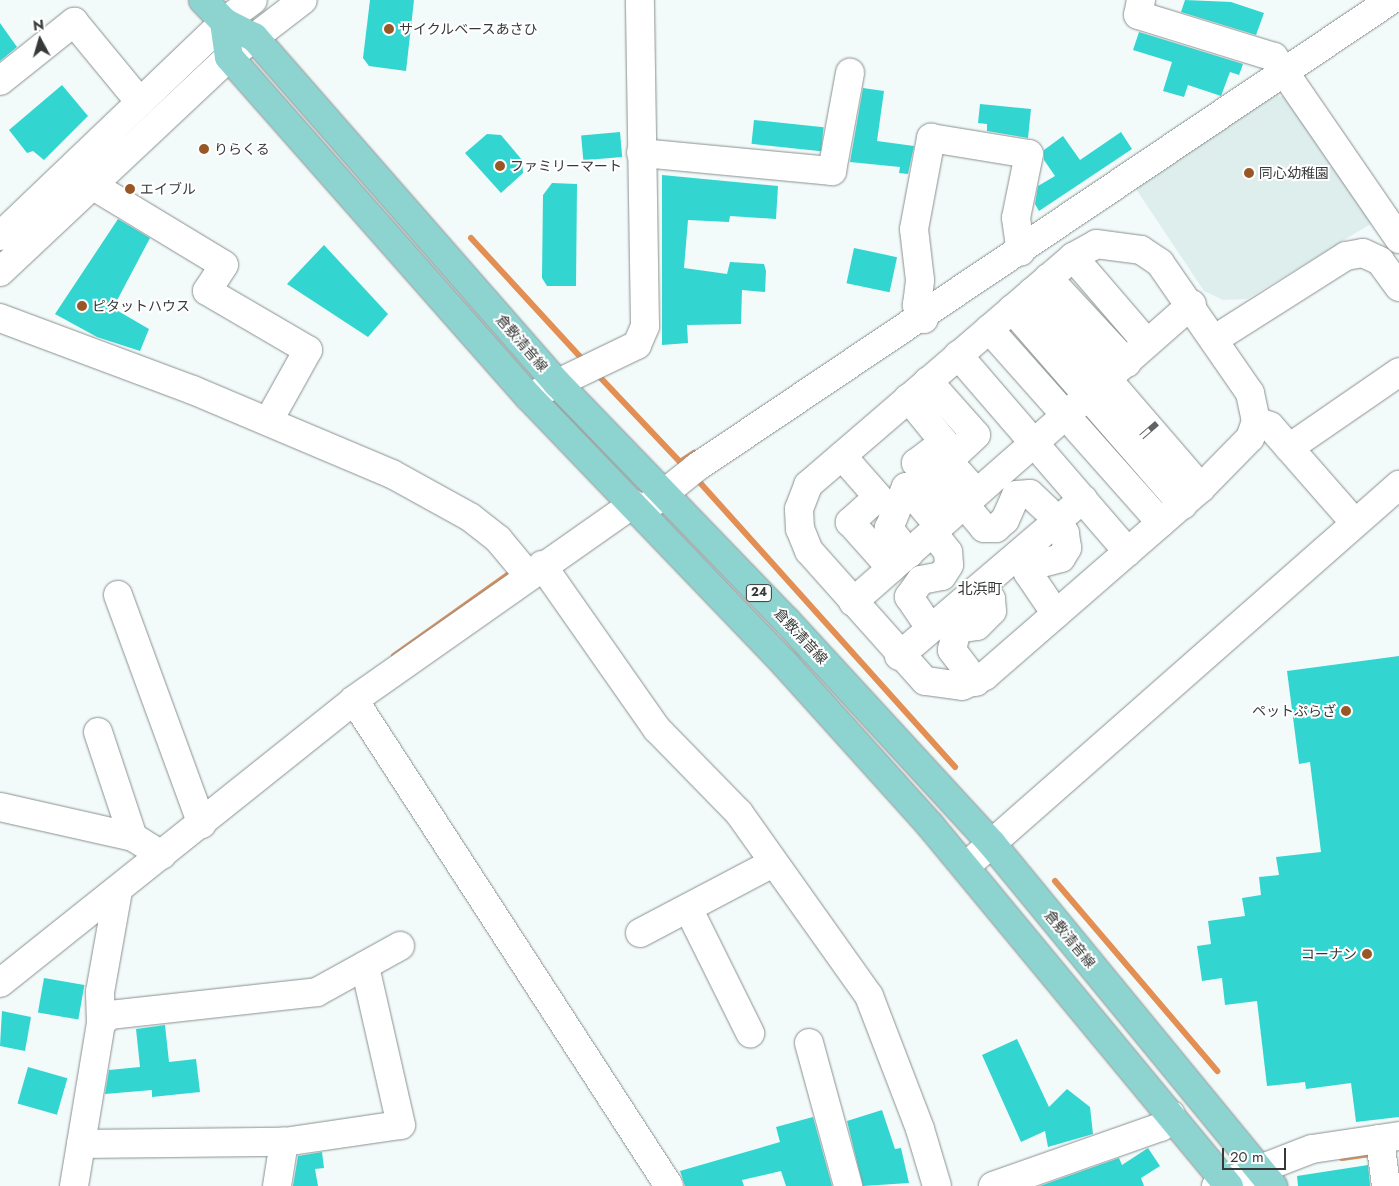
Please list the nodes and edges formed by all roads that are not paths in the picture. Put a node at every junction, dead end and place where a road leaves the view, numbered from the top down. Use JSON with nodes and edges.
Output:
{"nodes":[{"id":1,"x":203,"y":0,"type":"edge"},
{"id":2,"x":253,"y":0,"type":"edge"},
{"id":3,"x":302,"y":0,"type":"edge"},
{"id":4,"x":640,"y":0,"type":"edge"},
{"id":5,"x":1141,"y":0,"type":"edge"},
{"id":6,"x":1391,"y":0,"type":"edge"},
{"id":7,"x":224,"y":22,"type":"junction"},
{"id":8,"x":254,"y":37,"type":"junction"},
{"id":9,"x":229,"y":57,"type":"junction"},
{"id":10,"x":1281,"y":68,"type":"junction"},
{"id":11,"x":850,"y":74,"type":"dead end"},
{"id":12,"x":0,"y":80,"type":"edge"},
{"id":13,"x":140,"y":102,"type":"junction"},
{"id":14,"x":641,"y":153,"type":"junction"},
{"id":15,"x":92,"y":185,"type":"junction"},
{"id":16,"x":0,"y":236,"type":"edge"},
{"id":17,"x":1399,"y":239,"type":"edge"},
{"id":18,"x":1019,"y":246,"type":"junction"},
{"id":19,"x":1073,"y":257,"type":"junction"},
{"id":20,"x":0,"y":272,"type":"edge"},
{"id":21,"x":1040,"y":285,"type":"junction"},
{"id":22,"x":1399,"y":287,"type":"edge"},
{"id":23,"x":1192,"y":304,"type":"junction"},
{"id":24,"x":1012,"y":309,"type":"junction"},
{"id":25,"x":920,"y":311,"type":"junction"},
{"id":26,"x":0,"y":318,"type":"edge"},
{"id":27,"x":989,"y":329,"type":"junction"},
{"id":28,"x":1215,"y":340,"type":"junction"},
{"id":29,"x":1148,"y":343,"type":"junction"},
{"id":30,"x":958,"y":355,"type":"junction"},
{"id":31,"x":1399,"y":372,"type":"edge"},
{"id":32,"x":579,"y":373,"type":"junction"},
{"id":33,"x":1108,"y":380,"type":"junction"},
{"id":34,"x":928,"y":381,"type":"junction"},
{"id":35,"x":529,"y":397,"type":"junction"},
{"id":36,"x":908,"y":398,"type":"junction"},
{"id":37,"x":1065,"y":417,"type":"junction"},
{"id":38,"x":269,"y":420,"type":"junction"},
{"id":39,"x":1256,"y":421,"type":"junction"},
{"id":40,"x":1036,"y":443,"type":"junction"},
{"id":41,"x":1289,"y":448,"type":"junction"},
{"id":42,"x":842,"y":456,"type":"junction"},
{"id":43,"x":1399,"y":485,"type":"edge"},
{"id":44,"x":1079,"y":493,"type":"junction"},
{"id":45,"x":662,"y":495,"type":"junction"},
{"id":46,"x":1192,"y":497,"type":"junction"},
{"id":47,"x":637,"y":508,"type":"junction"},
{"id":48,"x":954,"y":513,"type":"junction"},
{"id":49,"x":1052,"y":515,"type":"junction"},
{"id":50,"x":1161,"y":523,"type":"junction"},
{"id":51,"x":1355,"y":523,"type":"junction"},
{"id":52,"x":1128,"y":552,"type":"junction"},
{"id":53,"x":900,"y":561,"type":"junction"},
{"id":54,"x":527,"y":568,"type":"junction"},
{"id":55,"x":981,"y":587,"type":"junction"},
{"id":56,"x":118,"y":595,"type":"dead end"},
{"id":57,"x":853,"y":602,"type":"junction"},
{"id":58,"x":1056,"y":614,"type":"junction"},
{"id":59,"x":924,"y":619,"type":"junction"},
{"id":60,"x":895,"y":650,"type":"junction"},
{"id":61,"x":976,"y":682,"type":"junction"},
{"id":62,"x":354,"y":700,"type":"junction"},
{"id":63,"x":98,"y":732,"type":"dead end"},
{"id":64,"x":0,"y":807,"type":"edge"},
{"id":65,"x":198,"y":815,"type":"junction"},
{"id":66,"x":992,"y":844,"type":"junction"},
{"id":67,"x":151,"y":846,"type":"junction"},
{"id":68,"x":774,"y":863,"type":"junction"},
{"id":69,"x":966,"y":866,"type":"junction"},
{"id":70,"x":118,"y":891,"type":"junction"},
{"id":71,"x":688,"y":908,"type":"junction"},
{"id":72,"x":640,"y":933,"type":"dead end"},
{"id":73,"x":400,"y":946,"type":"dead end"},
{"id":74,"x":364,"y":966,"type":"junction"},
{"id":75,"x":0,"y":983,"type":"edge"},
{"id":76,"x":101,"y":1023,"type":"junction"},
{"id":77,"x":750,"y":1033,"type":"dead end"},
{"id":78,"x":809,"y":1043,"type":"dead end"},
{"id":79,"x":1171,"y":1114,"type":"junction"},
{"id":80,"x":284,"y":1142,"type":"junction"},
{"id":81,"x":81,"y":1144,"type":"junction"},
{"id":82,"x":1386,"y":1145,"type":"edge"},
{"id":83,"x":1242,"y":1181,"type":"edge"},
{"id":84,"x":74,"y":1186,"type":"edge"},
{"id":85,"x":277,"y":1186,"type":"edge"},
{"id":86,"x":669,"y":1186,"type":"edge"},
{"id":87,"x":848,"y":1186,"type":"edge"},
{"id":88,"x":936,"y":1186,"type":"edge"},
{"id":89,"x":993,"y":1186,"type":"edge"},
{"id":90,"x":1386,"y":1186,"type":"edge"}],
"edges":[{"from":1,"to":7,"type":"main road","name":"倉敷清音線","number":"24"},
{"from":2,"to":7,"type":"street"},
{"from":3,"to":8,"type":"street"},
{"from":4,"to":14,"type":"street"},
{"from":5,"to":10,"type":"street"},
{"from":6,"to":10,"type":"street"},
{"from":7,"to":8,"type":"main road","name":"倉敷清音線","number":"24"},
{"from":7,"to":9,"type":"main road"},
{"from":7,"to":13,"type":"street"},
{"from":8,"to":9,"type":"street"},
{"from":8,"to":32,"type":"main road","name":"倉敷清音線","number":"24"},
{"from":9,"to":15,"type":"street"},
{"from":9,"to":35,"type":"main road","number":"24"},
{"from":10,"to":17,"type":"street"},
{"from":10,"to":18,"type":"street"},
{"from":11,"to":14,"type":"street"},
{"from":12,"to":13,"type":"street"},
{"from":13,"to":16,"type":"street"},
{"from":14,"to":32,"type":"street"},
{"from":15,"to":20,"type":"street"},
{"from":15,"to":38,"type":"street"},
{"from":18,"to":25,"type":"street"},
{"from":18,"to":25,"type":"street"},
{"from":19,"to":21,"type":"street"},
{"from":19,"to":23,"type":"street"},
{"from":19,"to":29,"type":"street"},
{"from":21,"to":24,"type":"street"},
{"from":21,"to":33,"type":"street"},
{"from":22,"to":28,"type":"street"},
{"from":23,"to":28,"type":"street"},
{"from":23,"to":29,"type":"street"},
{"from":24,"to":27,"type":"street"},
{"from":24,"to":33,"type":"street"},
{"from":25,"to":45,"type":"street"},
{"from":26,"to":38,"type":"street"},
{"from":27,"to":30,"type":"street"},
{"from":27,"to":37,"type":"street"},
{"from":28,"to":39,"type":"street"},
{"from":29,"to":33,"type":"street"},
{"from":30,"to":34,"type":"street"},
{"from":30,"to":40,"type":"street"},
{"from":31,"to":41,"type":"street"},
{"from":32,"to":35,"type":"street"},
{"from":32,"to":45,"type":"main road","name":"倉敷清音線","number":"24"},
{"from":33,"to":37,"type":"street"},
{"from":33,"to":46,"type":"street"},
{"from":34,"to":36,"type":"street"},
{"from":34,"to":48,"type":"street"},
{"from":35,"to":47,"type":"main road","number":"24"},
{"from":36,"to":42,"type":"street"},
{"from":36,"to":48,"type":"street"},
{"from":37,"to":40,"type":"street"},
{"from":37,"to":50,"type":"street"},
{"from":38,"to":54,"type":"street"},
{"from":39,"to":41,"type":"street"},
{"from":39,"to":46,"type":"street"},
{"from":40,"to":44,"type":"street"},
{"from":40,"to":48,"type":"street"},
{"from":41,"to":51,"type":"street"},
{"from":42,"to":53,"type":"street"},
{"from":42,"to":57,"type":"street"},
{"from":43,"to":51,"type":"street"},
{"from":44,"to":49,"type":"street"},
{"from":44,"to":52,"type":"street"},
{"from":45,"to":47,"type":"street"},
{"from":45,"to":66,"type":"main road","name":"倉敷清音線","number":"24"},
{"from":46,"to":50,"type":"street"},
{"from":47,"to":54,"type":"street"},
{"from":47,"to":69,"type":"main road","number":"24"},
{"from":48,"to":49,"type":"street"},
{"from":48,"to":53,"type":"street"},
{"from":48,"to":53,"type":"street"},
{"from":48,"to":59,"type":"street"},
{"from":49,"to":55,"type":"street"},
{"from":49,"to":58,"type":"street"},
{"from":49,"to":59,"type":"street"},
{"from":50,"to":52,"type":"street"},
{"from":51,"to":66,"type":"street"},
{"from":52,"to":58,"type":"street"},
{"from":53,"to":57,"type":"street"},
{"from":54,"to":62,"type":"street"},
{"from":54,"to":68,"type":"street"},
{"from":55,"to":60,"type":"street"},
{"from":55,"to":61,"type":"street"},
{"from":56,"to":65,"type":"street"},
{"from":57,"to":60,"type":"street"},
{"from":58,"to":61,"type":"street"},
{"from":59,"to":60,"type":"street"},
{"from":60,"to":61,"type":"street"},
{"from":62,"to":65,"type":"street"},
{"from":62,"to":86,"type":"street"},
{"from":63,"to":67,"type":"street"},
{"from":64,"to":67,"type":"street"},
{"from":65,"to":67,"type":"street"},
{"from":66,"to":69,"type":"street"},
{"from":66,"to":83,"type":"main road","name":"倉敷清音線","number":"24"},
{"from":67,"to":70,"type":"street"},
{"from":68,"to":71,"type":"street"},
{"from":68,"to":88,"type":"street"},
{"from":69,"to":79,"type":"main road","number":"24"},
{"from":70,"to":75,"type":"street"},
{"from":70,"to":76,"type":"street"},
{"from":71,"to":72,"type":"street"},
{"from":71,"to":77,"type":"street"},
{"from":73,"to":74,"type":"street"},
{"from":74,"to":76,"type":"street"},
{"from":74,"to":80,"type":"street"},
{"from":76,"to":81,"type":"street"},
{"from":78,"to":87,"type":"street"},
{"from":79,"to":83,"type":"main road","number":"24"},
{"from":79,"to":89,"type":"street"},
{"from":80,"to":81,"type":"street"},
{"from":80,"to":85,"type":"street"},
{"from":81,"to":84,"type":"street"},
{"from":82,"to":83,"type":"street"},
{"from":82,"to":90,"type":"street"}]}
